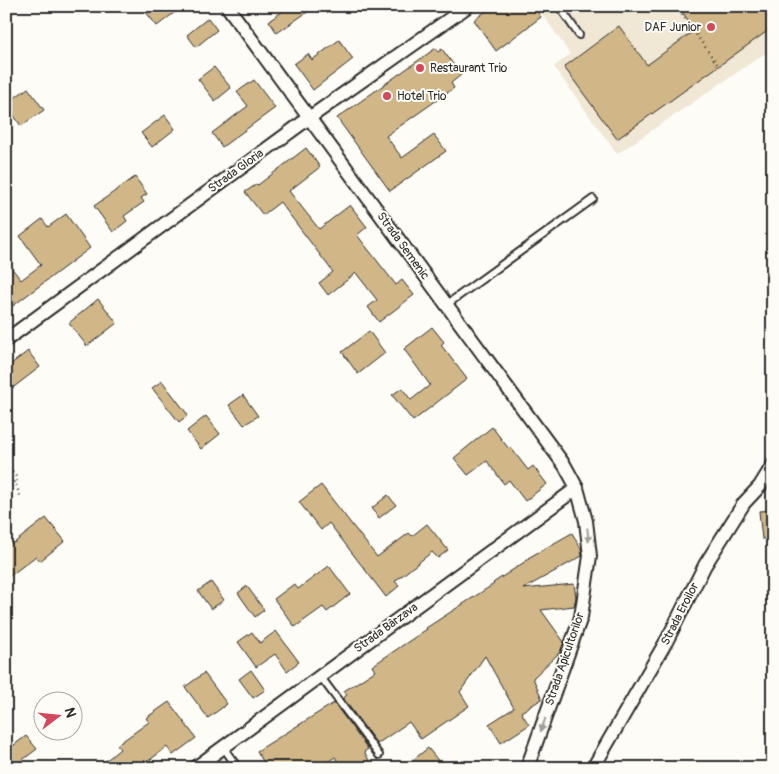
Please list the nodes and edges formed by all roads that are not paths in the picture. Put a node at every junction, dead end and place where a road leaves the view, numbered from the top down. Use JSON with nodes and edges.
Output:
{"nodes":[{"id":1,"x":227,"y":6,"type":"edge"},
{"id":2,"x":468,"y":6,"type":"edge"},
{"id":3,"x":559,"y":6,"type":"edge"},
{"id":4,"x":579,"y":35,"type":"dead end"},
{"id":5,"x":309,"y":118,"type":"junction"},
{"id":6,"x":593,"y":199,"type":"dead end"},
{"id":7,"x":446,"y":305,"type":"junction"},
{"id":8,"x":6,"y":340,"type":"edge"},
{"id":9,"x":773,"y":464,"type":"edge"},
{"id":10,"x":766,"y":486,"type":"edge"},
{"id":11,"x":577,"y":488,"type":"junction"},
{"id":12,"x":320,"y":676,"type":"junction"},
{"id":13,"x":223,"y":747,"type":"junction"},
{"id":14,"x":379,"y":755,"type":"dead end"},
{"id":15,"x":194,"y":768,"type":"edge"},
{"id":16,"x":238,"y":768,"type":"edge"},
{"id":17,"x":527,"y":768,"type":"edge"},
{"id":18,"x":593,"y":768,"type":"edge"}],
"edges":[{"from":1,"to":5,"type":"street","name":"Strada Semenic"},
{"from":2,"to":5,"type":"street","name":"Strada Gloria"},
{"from":3,"to":4,"type":"lane"},
{"from":5,"to":7,"type":"street","name":"Strada Semenic"},
{"from":5,"to":8,"type":"street","name":"Strada Gloria"},
{"from":6,"to":7,"type":"lane"},
{"from":7,"to":11,"type":"street","name":"Strada Semenic"},
{"from":9,"to":10,"type":"street","name":"Strada Eroilor"},
{"from":10,"to":18,"type":"street","name":"Strada Eroilor"},
{"from":11,"to":12,"type":"street","name":"Strada Bârzava"},
{"from":11,"to":17,"type":"street","name":"Strada Apicultorilor","one_way":true},
{"from":12,"to":13,"type":"street","name":"Strada Bârzava"},
{"from":12,"to":14,"type":"lane"},
{"from":13,"to":15,"type":"street","name":"Strada Bârzava"},
{"from":13,"to":16,"type":"lane"}]}
